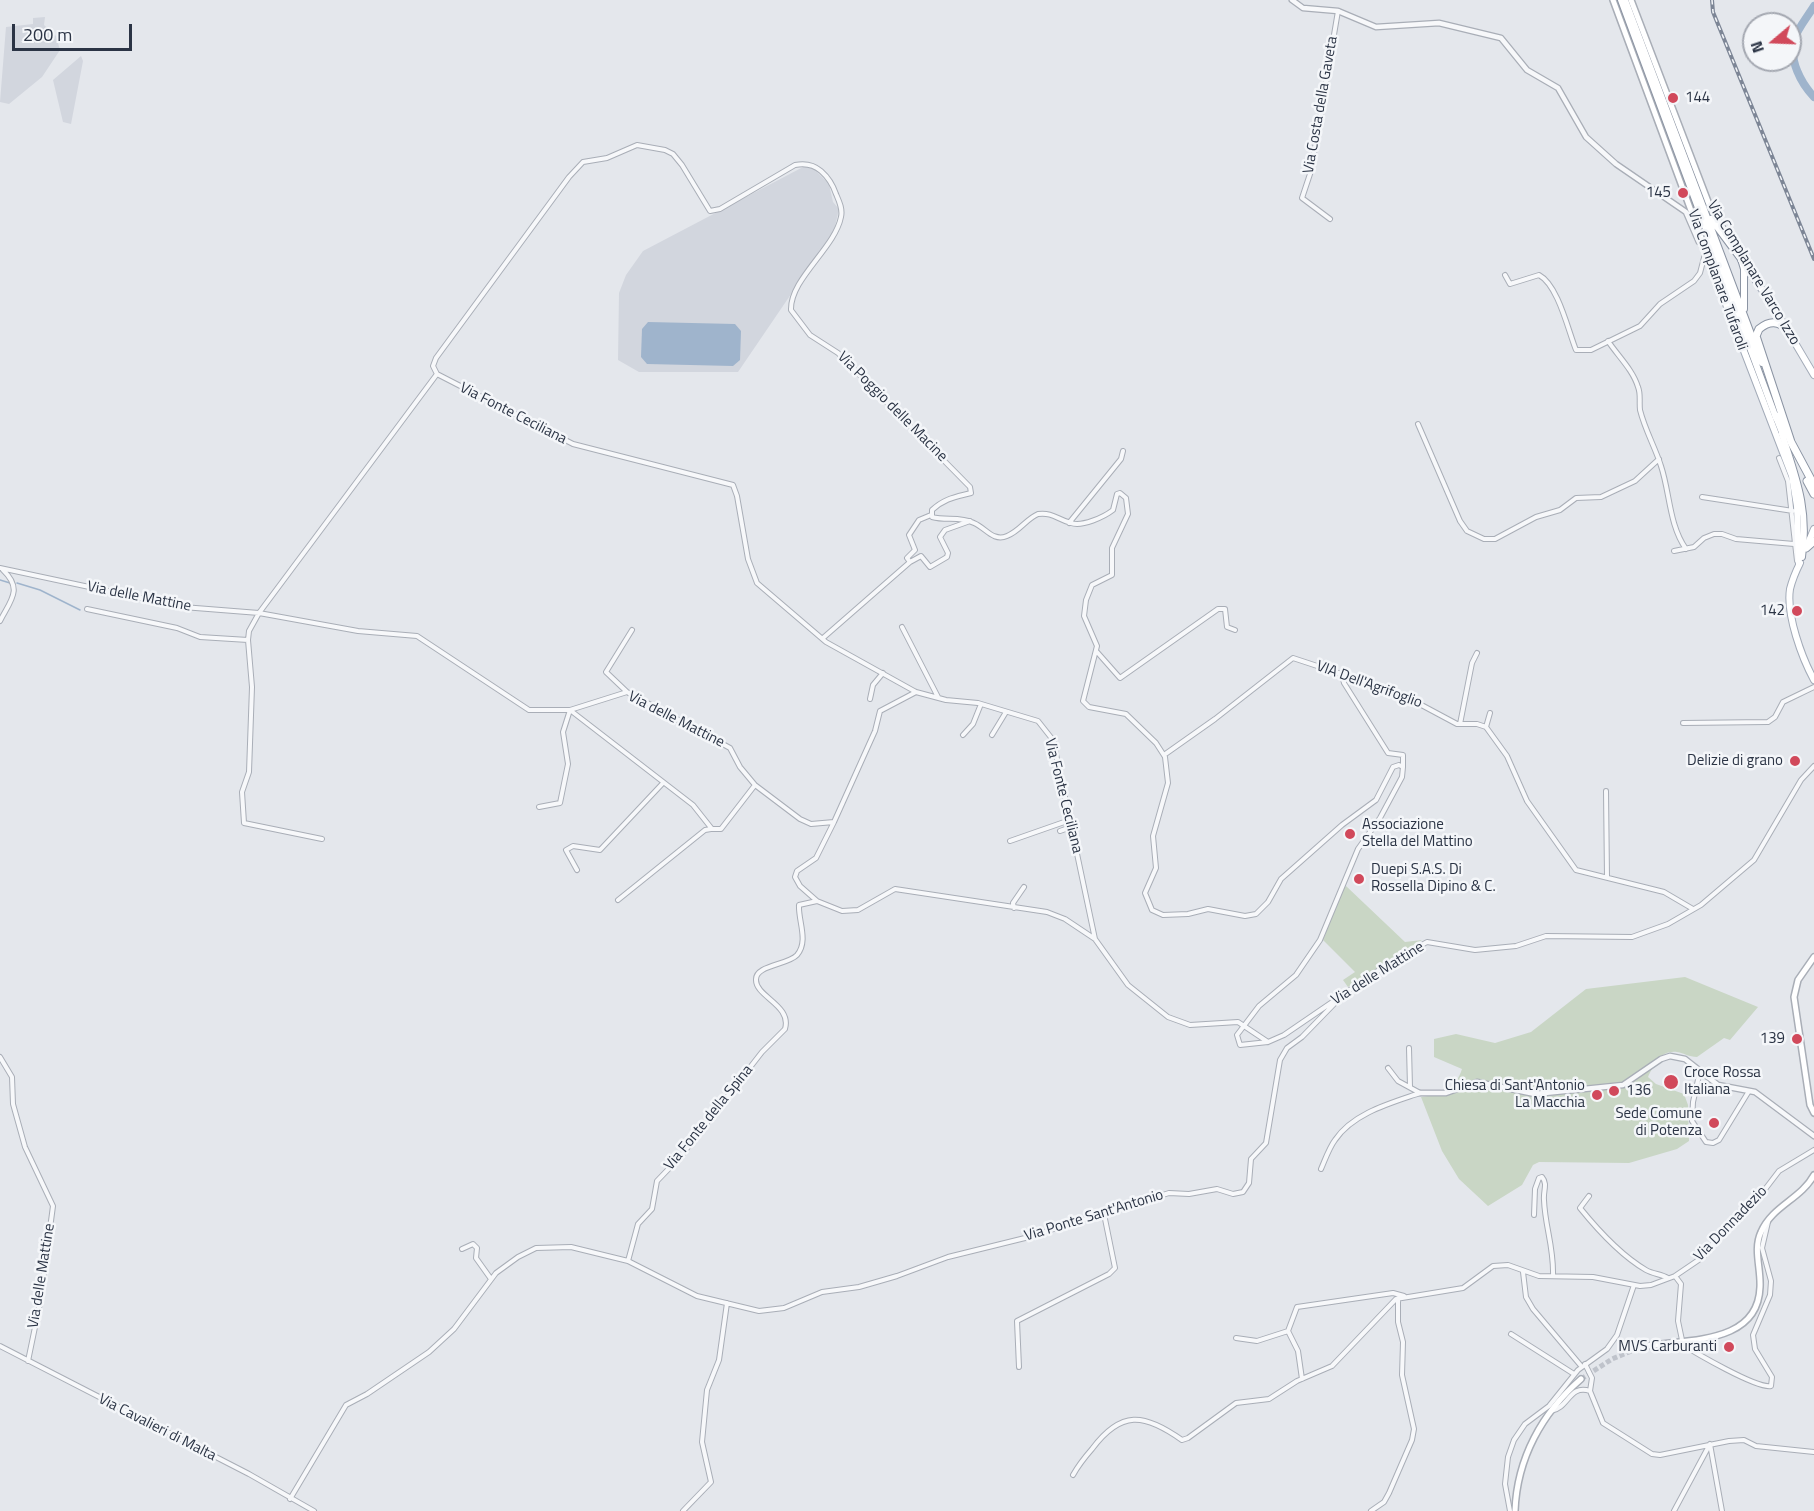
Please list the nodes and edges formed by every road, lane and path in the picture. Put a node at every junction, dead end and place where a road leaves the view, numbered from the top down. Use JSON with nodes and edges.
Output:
{"nodes":[{"id":1,"x":1292,"y":0,"type":"edge"},
{"id":2,"x":1613,"y":0,"type":"edge"},
{"id":3,"x":1621,"y":0,"type":"edge"},
{"id":4,"x":1625,"y":0,"type":"edge"},
{"id":5,"x":1631,"y":0,"type":"edge"},
{"id":6,"x":1338,"y":11,"type":"junction"},
{"id":7,"x":1701,"y":201,"type":"junction"},
{"id":8,"x":1330,"y":219,"type":"dead end"},
{"id":9,"x":1705,"y":246,"type":"junction"},
{"id":10,"x":1741,"y":260,"type":"junction"},
{"id":11,"x":1505,"y":275,"type":"dead end"},
{"id":12,"x":1724,"y":297,"type":"junction"},
{"id":13,"x":1741,"y":314,"type":"junction"},
{"id":14,"x":1789,"y":330,"type":"junction"},
{"id":15,"x":1608,"y":341,"type":"junction"},
{"id":16,"x":437,"y":374,"type":"junction"},
{"id":17,"x":1814,"y":375,"type":"edge"},
{"id":18,"x":1778,"y":415,"type":"junction"},
{"id":19,"x":1418,"y":424,"type":"dead end"},
{"id":20,"x":1123,"y":451,"type":"dead end"},
{"id":21,"x":1779,"y":458,"type":"dead end"},
{"id":22,"x":1659,"y":459,"type":"junction"},
{"id":23,"x":1813,"y":490,"type":"edge"},
{"id":24,"x":1702,"y":497,"type":"dead end"},
{"id":25,"x":1793,"y":511,"type":"junction"},
{"id":26,"x":931,"y":515,"type":"junction"},
{"id":27,"x":971,"y":521,"type":"junction"},
{"id":28,"x":1069,"y":523,"type":"junction"},
{"id":29,"x":1814,"y":529,"type":"edge"},
{"id":30,"x":1814,"y":541,"type":"edge"},
{"id":31,"x":1794,"y":544,"type":"junction"},
{"id":32,"x":1806,"y":548,"type":"junction"},
{"id":33,"x":1686,"y":549,"type":"junction"},
{"id":34,"x":1674,"y":551,"type":"dead end"},
{"id":35,"x":1802,"y":557,"type":"junction"},
{"id":36,"x":910,"y":562,"type":"junction"},
{"id":37,"x":1799,"y":565,"type":"junction"},
{"id":38,"x":1,"y":569,"type":"edge"},
{"id":39,"x":20,"y":573,"type":"junction"},
{"id":40,"x":13,"y":579,"type":"junction"},
{"id":41,"x":87,"y":609,"type":"dead end"},
{"id":42,"x":259,"y":613,"type":"junction"},
{"id":43,"x":0,"y":621,"type":"edge"},
{"id":44,"x":902,"y":627,"type":"dead end"},
{"id":45,"x":632,"y":630,"type":"dead end"},
{"id":46,"x":1236,"y":630,"type":"dead end"},
{"id":47,"x":823,"y":638,"type":"junction"},
{"id":48,"x":248,"y":640,"type":"junction"},
{"id":49,"x":1096,"y":652,"type":"junction"},
{"id":50,"x":1477,"y":653,"type":"dead end"},
{"id":51,"x":883,"y":673,"type":"junction"},
{"id":52,"x":1342,"y":675,"type":"junction"},
{"id":53,"x":1814,"y":680,"type":"edge"},
{"id":54,"x":1814,"y":687,"type":"edge"},
{"id":55,"x":627,"y":692,"type":"junction"},
{"id":56,"x":916,"y":692,"type":"junction"},
{"id":57,"x":938,"y":698,"type":"junction"},
{"id":58,"x":870,"y":699,"type":"dead end"},
{"id":59,"x":981,"y":704,"type":"junction"},
{"id":60,"x":570,"y":710,"type":"junction"},
{"id":61,"x":1006,"y":712,"type":"junction"},
{"id":62,"x":1490,"y":713,"type":"dead end"},
{"id":63,"x":1683,"y":723,"type":"dead end"},
{"id":64,"x":1460,"y":724,"type":"junction"},
{"id":65,"x":1486,"y":727,"type":"junction"},
{"id":66,"x":963,"y":735,"type":"dead end"},
{"id":67,"x":992,"y":735,"type":"dead end"},
{"id":68,"x":1164,"y":755,"type":"junction"},
{"id":69,"x":1814,"y":766,"type":"edge"},
{"id":70,"x":1403,"y":767,"type":"junction"},
{"id":71,"x":663,"y":783,"type":"junction"},
{"id":72,"x":755,"y":785,"type":"junction"},
{"id":73,"x":1606,"y":790,"type":"dead end"},
{"id":74,"x":539,"y":807,"type":"dead end"},
{"id":75,"x":1070,"y":820,"type":"junction"},
{"id":76,"x":834,"y":822,"type":"junction"},
{"id":77,"x":1071,"y":826,"type":"junction"},
{"id":78,"x":712,"y":829,"type":"junction"},
{"id":79,"x":1060,"y":831,"type":"dead end"},
{"id":80,"x":322,"y":839,"type":"dead end"},
{"id":81,"x":1010,"y":841,"type":"dead end"},
{"id":82,"x":577,"y":870,"type":"dead end"},
{"id":83,"x":1607,"y":877,"type":"junction"},
{"id":84,"x":1024,"y":886,"type":"dead end"},
{"id":85,"x":618,"y":900,"type":"dead end"},
{"id":86,"x":817,"y":902,"type":"junction"},
{"id":87,"x":1014,"y":908,"type":"junction"},
{"id":88,"x":1693,"y":909,"type":"junction"},
{"id":89,"x":1095,"y":939,"type":"junction"},
{"id":90,"x":1814,"y":957,"type":"edge"},
{"id":91,"x":1340,"y":997,"type":"junction"},
{"id":92,"x":1243,"y":1028,"type":"junction"},
{"id":93,"x":1268,"y":1042,"type":"junction"},
{"id":94,"x":1409,"y":1048,"type":"dead end"},
{"id":95,"x":0,"y":1058,"type":"edge"},
{"id":96,"x":1388,"y":1068,"type":"dead end"},
{"id":97,"x":1700,"y":1071,"type":"junction"},
{"id":98,"x":1410,"y":1087,"type":"junction"},
{"id":99,"x":1750,"y":1090,"type":"junction"},
{"id":100,"x":1420,"y":1093,"type":"junction"},
{"id":101,"x":1814,"y":1113,"type":"edge"},
{"id":102,"x":1812,"y":1134,"type":"edge"},
{"id":103,"x":1814,"y":1150,"type":"edge"},
{"id":104,"x":1321,"y":1169,"type":"dead end"},
{"id":105,"x":1814,"y":1175,"type":"edge"},
{"id":106,"x":1589,"y":1196,"type":"dead end"},
{"id":107,"x":1104,"y":1214,"type":"junction"},
{"id":108,"x":1534,"y":1215,"type":"dead end"},
{"id":109,"x":1769,"y":1219,"type":"junction"},
{"id":110,"x":462,"y":1249,"type":"dead end"},
{"id":111,"x":628,"y":1261,"type":"junction"},
{"id":112,"x":1523,"y":1272,"type":"junction"},
{"id":113,"x":1553,"y":1276,"type":"junction"},
{"id":114,"x":1675,"y":1276,"type":"junction"},
{"id":115,"x":1669,"y":1278,"type":"junction"},
{"id":116,"x":490,"y":1279,"type":"junction"},
{"id":117,"x":1634,"y":1285,"type":"junction"},
{"id":118,"x":1404,"y":1297,"type":"junction"},
{"id":119,"x":1398,"y":1298,"type":"junction"},
{"id":120,"x":727,"y":1303,"type":"junction"},
{"id":121,"x":1288,"y":1331,"type":"junction"},
{"id":122,"x":1511,"y":1334,"type":"dead end"},
{"id":123,"x":1236,"y":1338,"type":"dead end"},
{"id":124,"x":1679,"y":1341,"type":"junction"},
{"id":125,"x":0,"y":1346,"type":"edge"},
{"id":126,"x":1641,"y":1347,"type":"tunnel mouth"},
{"id":127,"x":28,"y":1361,"type":"junction"},
{"id":128,"x":1584,"y":1365,"type":"junction"},
{"id":129,"x":1019,"y":1367,"type":"dead end"},
{"id":130,"x":1574,"y":1374,"type":"junction"},
{"id":131,"x":1302,"y":1378,"type":"junction"},
{"id":132,"x":1581,"y":1379,"type":"tunnel mouth"},
{"id":133,"x":1590,"y":1391,"type":"junction"},
{"id":134,"x":1551,"y":1411,"type":"junction"},
{"id":135,"x":1710,"y":1443,"type":"junction"},
{"id":136,"x":1814,"y":1452,"type":"edge"},
{"id":137,"x":1073,"y":1475,"type":"dead end"},
{"id":138,"x":290,"y":1499,"type":"junction"},
{"id":139,"x":314,"y":1511,"type":"edge"},
{"id":140,"x":683,"y":1511,"type":"edge"},
{"id":141,"x":1371,"y":1511,"type":"edge"},
{"id":142,"x":1510,"y":1511,"type":"edge"},
{"id":143,"x":1515,"y":1511,"type":"edge"},
{"id":144,"x":1674,"y":1511,"type":"edge"},
{"id":145,"x":1722,"y":1511,"type":"edge"}],
"edges":[{"from":1,"to":6,"type":"street"},
{"from":2,"to":9,"type":"main road","name":"Via Complanare Tufaroli"},
{"from":3,"to":13,"type":"main road"},
{"from":4,"to":7,"type":"main road"},
{"from":5,"to":10,"type":"main road","name":"Via Complanare Varco Izzo"},
{"from":6,"to":8,"type":"street","name":"Via Costa della Gaveta"},
{"from":6,"to":9,"type":"street"},
{"from":7,"to":10,"type":"main road"},
{"from":7,"to":13,"type":"main road"},
{"from":9,"to":12,"type":"main road","name":"Via Complanare Tufaroli"},
{"from":9,"to":15,"type":"street"},
{"from":10,"to":13,"type":"main road"},
{"from":10,"to":14,"type":"main road","name":"Via Complanare Varco Izzo"},
{"from":11,"to":15,"type":"street"},
{"from":12,"to":13,"type":"main road"},
{"from":12,"to":37,"type":"main road","name":"Via Complanare Tufaroli"},
{"from":13,"to":18,"type":"main road"},
{"from":14,"to":17,"type":"main road","name":"Via Complanare Varco Izzo"},
{"from":14,"to":18,"type":"highway"},
{"from":15,"to":22,"type":"street"},
{"from":16,"to":26,"type":"street","name":"Via Poggio delle Macine"},
{"from":16,"to":42,"type":"street"},
{"from":16,"to":47,"type":"street","name":"Via Fonte Ceciliana"},
{"from":18,"to":23,"type":"highway"},
{"from":18,"to":35,"type":"main road"},
{"from":19,"to":22,"type":"street"},
{"from":20,"to":28,"type":"street"},
{"from":21,"to":25,"type":"street"},
{"from":22,"to":33,"type":"street"},
{"from":24,"to":25,"type":"street"},
{"from":25,"to":31,"type":"street"},
{"from":26,"to":27,"type":"street"},
{"from":26,"to":36,"type":"street","name":"Via Poggio delle Macine"},
{"from":27,"to":28,"type":"street"},
{"from":27,"to":36,"type":"street"},
{"from":28,"to":49,"type":"street"},
{"from":29,"to":32,"type":"main road"},
{"from":30,"to":32,"type":"highway"},
{"from":31,"to":33,"type":"street"},
{"from":31,"to":37,"type":"street"},
{"from":32,"to":35,"type":"main road"},
{"from":33,"to":34,"type":"street"},
{"from":35,"to":37,"type":"main road"},
{"from":36,"to":47,"type":"street"},
{"from":37,"to":53,"type":"main road"},
{"from":38,"to":39,"type":"street","name":"Via delle Mattine"},
{"from":38,"to":40,"type":"street","name":"Via delle Mattine"},
{"from":39,"to":40,"type":"street"},
{"from":39,"to":42,"type":"street","name":"Via delle Mattine"},
{"from":40,"to":43,"type":"street"},
{"from":41,"to":48,"type":"street","name":"Via delle Mattine"},
{"from":42,"to":48,"type":"street"},
{"from":42,"to":60,"type":"street","name":"Via delle Mattine"},
{"from":44,"to":57,"type":"street"},
{"from":45,"to":55,"type":"street"},
{"from":46,"to":49,"type":"street"},
{"from":47,"to":51,"type":"street","name":"Via Fonte Ceciliana"},
{"from":48,"to":80,"type":"street"},
{"from":49,"to":68,"type":"street"},
{"from":50,"to":64,"type":"street"},
{"from":51,"to":56,"type":"street","name":"Via Fonte Ceciliana"},
{"from":51,"to":58,"type":"street"},
{"from":52,"to":64,"type":"street","name":"VIA Dell'Agrifoglio"},
{"from":52,"to":68,"type":"street","name":"VIA Dell'Agrifoglio"},
{"from":52,"to":70,"type":"street"},
{"from":54,"to":63,"type":"street"},
{"from":55,"to":60,"type":"street","name":"Via delle Mattine"},
{"from":55,"to":72,"type":"street","name":"Via delle Mattine"},
{"from":56,"to":57,"type":"street","name":"Via Fonte Ceciliana"},
{"from":56,"to":76,"type":"street"},
{"from":57,"to":59,"type":"street","name":"Via Fonte Ceciliana"},
{"from":59,"to":61,"type":"street","name":"Via Fonte Ceciliana"},
{"from":59,"to":66,"type":"street"},
{"from":60,"to":71,"type":"street"},
{"from":60,"to":74,"type":"street"},
{"from":61,"to":67,"type":"street"},
{"from":61,"to":75,"type":"street","name":"Via Fonte Ceciliana"},
{"from":62,"to":65,"type":"street"},
{"from":64,"to":65,"type":"street","name":"VIA Dell'Agrifoglio"},
{"from":65,"to":83,"type":"street"},
{"from":68,"to":70,"type":"street"},
{"from":69,"to":88,"type":"street","name":"Via delle Mattine"},
{"from":70,"to":92,"type":"street"},
{"from":71,"to":78,"type":"street"},
{"from":71,"to":82,"type":"street"},
{"from":72,"to":76,"type":"street","name":"Via delle Mattine"},
{"from":72,"to":78,"type":"street"},
{"from":73,"to":83,"type":"street"},
{"from":75,"to":77,"type":"street","name":"Via Fonte Ceciliana"},
{"from":75,"to":81,"type":"street"},
{"from":76,"to":86,"type":"street"},
{"from":77,"to":79,"type":"street"},
{"from":77,"to":89,"type":"street","name":"Via Fonte Ceciliana"},
{"from":78,"to":85,"type":"street"},
{"from":83,"to":88,"type":"street"},
{"from":84,"to":87,"type":"street"},
{"from":86,"to":87,"type":"street"},
{"from":86,"to":111,"type":"street","name":"Via Fonte della Spina"},
{"from":87,"to":89,"type":"street"},
{"from":88,"to":91,"type":"street","name":"Via delle Mattine"},
{"from":89,"to":92,"type":"street"},
{"from":90,"to":101,"type":"main road"},
{"from":91,"to":93,"type":"street","name":"Via delle Mattine"},
{"from":91,"to":107,"type":"street","name":"Via Ponte Sant'Antonio"},
{"from":92,"to":93,"type":"street"},
{"from":92,"to":93,"type":"street","name":"Via delle Mattine"},
{"from":94,"to":98,"type":"street"},
{"from":95,"to":127,"type":"street","name":"Via delle Mattine"},
{"from":96,"to":98,"type":"street"},
{"from":97,"to":99,"type":"street"},
{"from":97,"to":99,"type":"street"},
{"from":97,"to":100,"type":"street"},
{"from":98,"to":100,"type":"street"},
{"from":99,"to":102,"type":"street"},
{"from":100,"to":104,"type":"street"},
{"from":103,"to":114,"type":"street","name":"Via Donnadezio"},
{"from":105,"to":109,"type":"main road"},
{"from":106,"to":115,"type":"street"},
{"from":107,"to":120,"type":"street","name":"Via Ponte Sant'Antonio"},
{"from":107,"to":129,"type":"street"},
{"from":108,"to":113,"type":"street"},
{"from":109,"to":124,"type":"main road"},
{"from":109,"to":124,"type":"street"},
{"from":110,"to":116,"type":"street"},
{"from":111,"to":116,"type":"street"},
{"from":111,"to":120,"type":"street","name":"Via Ponte Sant'Antonio"},
{"from":112,"to":113,"type":"street","name":"Via Donnadezio"},
{"from":112,"to":118,"type":"street","name":"Via Donnadezio"},
{"from":112,"to":128,"type":"street"},
{"from":113,"to":117,"type":"street","name":"Via Donnadezio"},
{"from":114,"to":115,"type":"street","name":"Via Donnadezio"},
{"from":114,"to":124,"type":"street"},
{"from":115,"to":117,"type":"street","name":"Via Donnadezio"},
{"from":116,"to":138,"type":"street"},
{"from":117,"to":128,"type":"street"},
{"from":118,"to":119,"type":"street","name":"Via Donnadezio"},
{"from":118,"to":121,"type":"street","name":"Via Donnadezio"},
{"from":119,"to":131,"type":"street"},
{"from":119,"to":141,"type":"street"},
{"from":120,"to":140,"type":"street"},
{"from":121,"to":123,"type":"street"},
{"from":121,"to":131,"type":"street"},
{"from":122,"to":130,"type":"street"},
{"from":124,"to":126,"type":"main road"},
{"from":125,"to":127,"type":"street","name":"Via Cavalieri di Malta"},
{"from":127,"to":138,"type":"street","name":"Via Cavalieri di Malta"},
{"from":128,"to":130,"type":"street"},
{"from":128,"to":133,"type":"street"},
{"from":130,"to":142,"type":"street"},
{"from":131,"to":137,"type":"street"},
{"from":132,"to":134,"type":"main road"},
{"from":133,"to":134,"type":"street"},
{"from":133,"to":135,"type":"street"},
{"from":134,"to":143,"type":"main road"},
{"from":135,"to":136,"type":"street"},
{"from":135,"to":144,"type":"street"},
{"from":135,"to":145,"type":"street"},
{"from":138,"to":139,"type":"street","name":"Via Cavalieri di Malta"}]}
